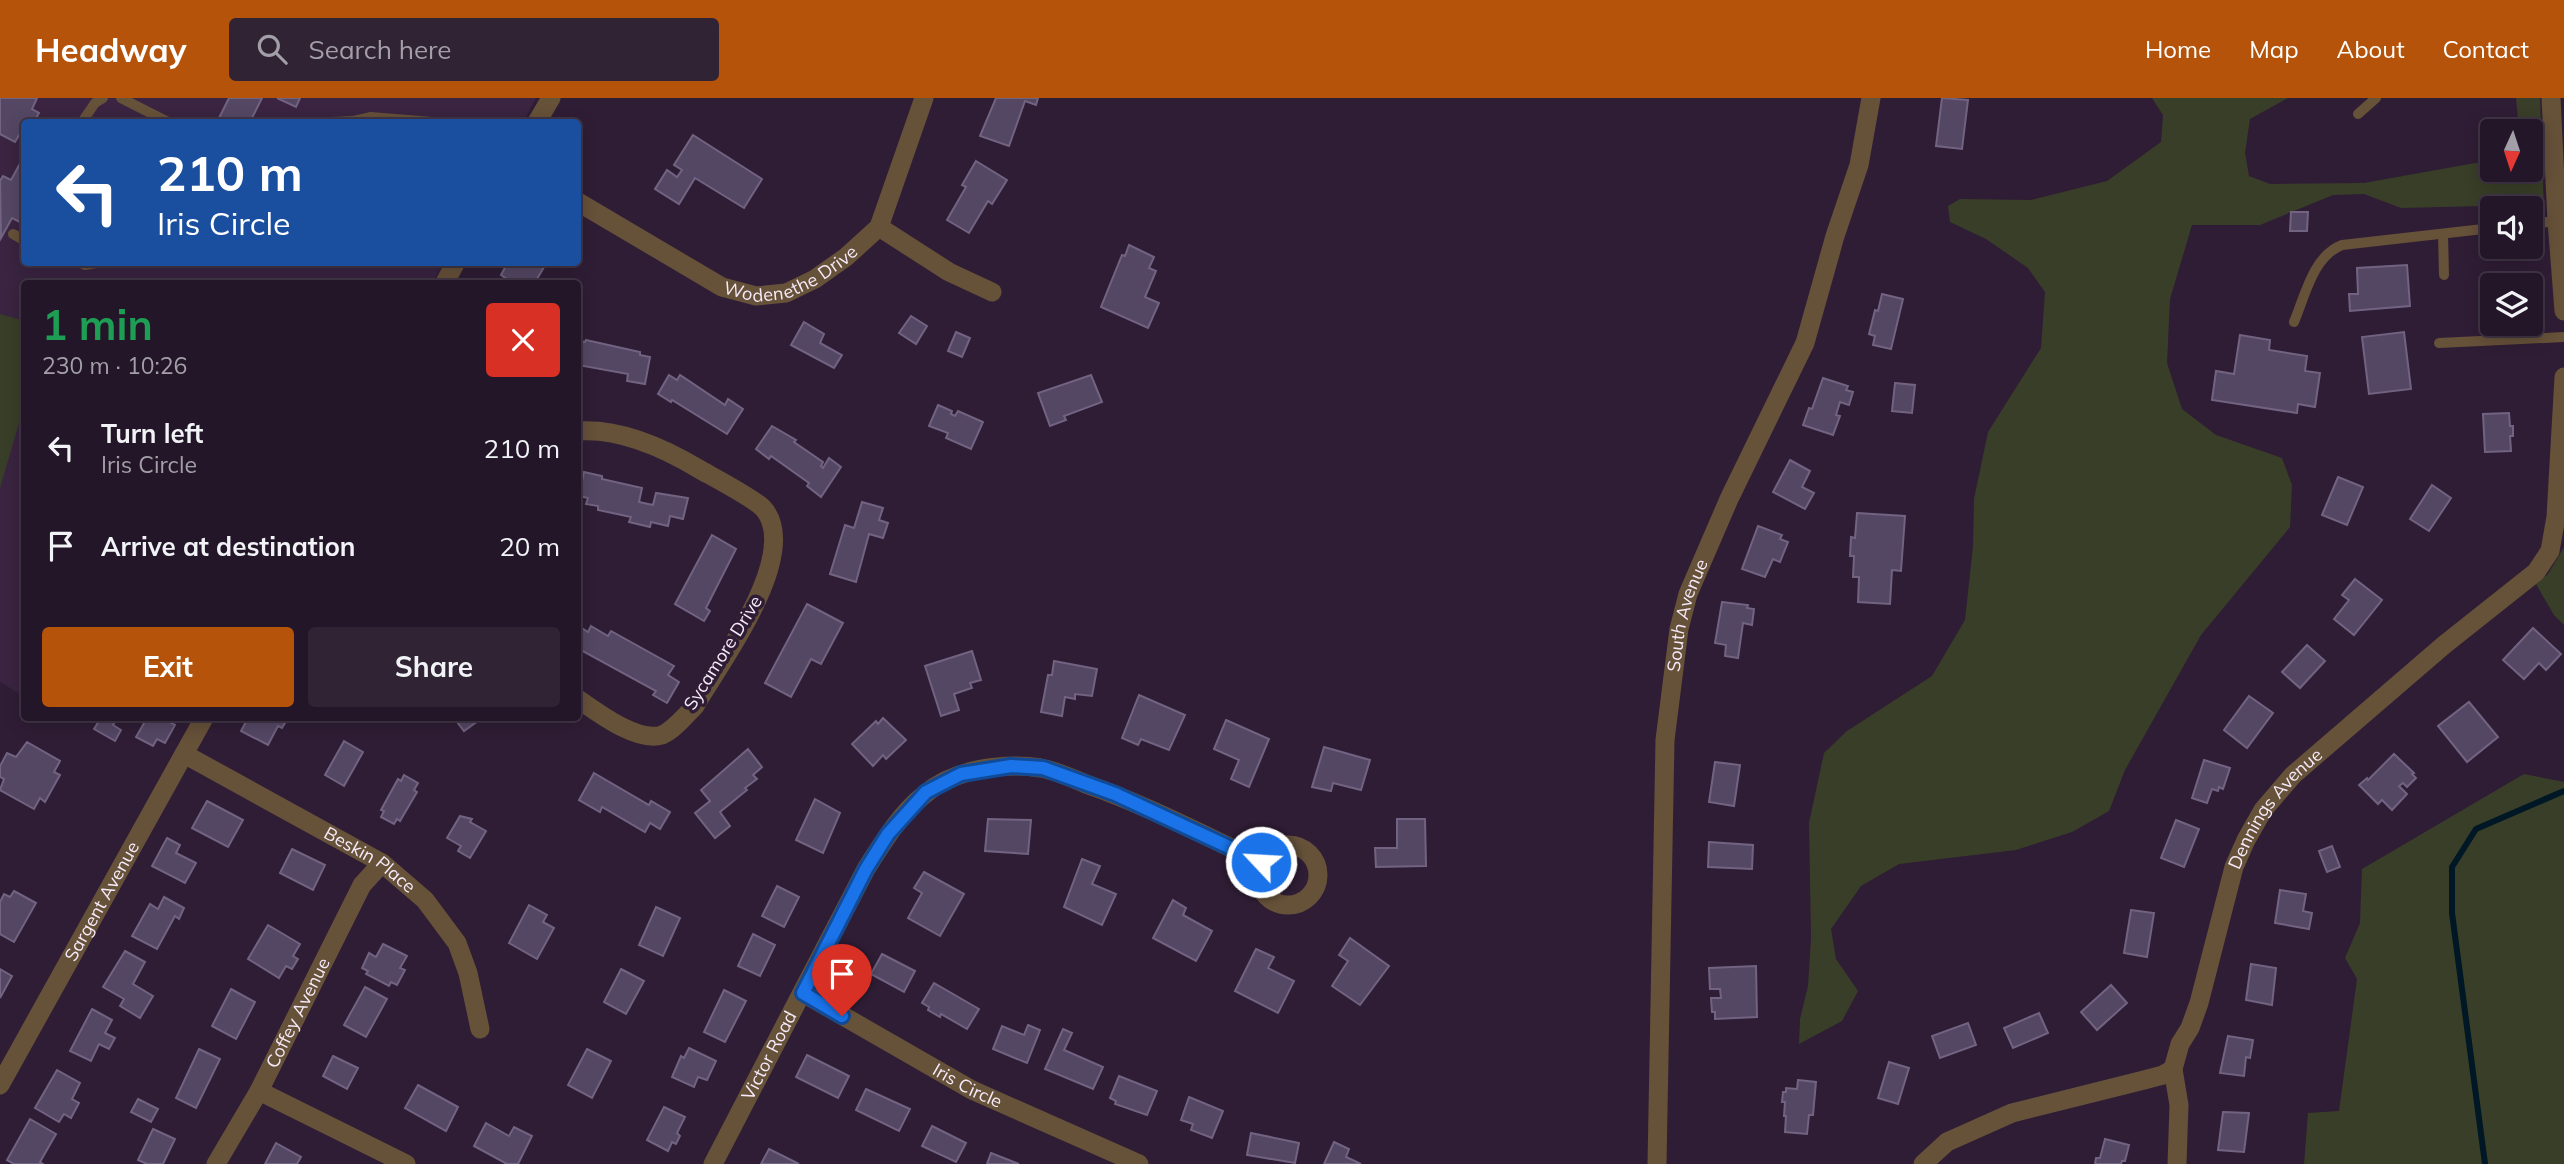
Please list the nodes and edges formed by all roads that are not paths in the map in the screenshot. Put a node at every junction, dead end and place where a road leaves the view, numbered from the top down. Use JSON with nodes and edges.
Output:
{"nodes":[{"id":1,"x":103,"y":98,"type":"edge"},
{"id":2,"x":121,"y":98,"type":"edge"},
{"id":3,"x":551,"y":98,"type":"edge"},
{"id":4,"x":924,"y":98,"type":"edge"},
{"id":5,"x":1871,"y":98,"type":"edge"},
{"id":6,"x":2376,"y":98,"type":"edge"},
{"id":7,"x":2551,"y":98,"type":"edge"},
{"id":8,"x":2358,"y":114,"type":"dead end"},
{"id":9,"x":84,"y":119,"type":"edge"},
{"id":10,"x":162,"y":119,"type":"edge"},
{"id":11,"x":362,"y":119,"type":"edge"},
{"id":12,"x":395,"y":119,"type":"edge"},
{"id":13,"x":539,"y":119,"type":"edge"},
{"id":14,"x":581,"y":204,"type":"edge"},
{"id":15,"x":2557,"y":221,"type":"junction"},
{"id":16,"x":2543,"y":223,"type":"edge"},
{"id":17,"x":879,"y":227,"type":"junction"},
{"id":18,"x":2480,"y":229,"type":"edge"},
{"id":19,"x":2443,"y":233,"type":"junction"},
{"id":20,"x":13,"y":234,"type":"dead end"},
{"id":21,"x":21,"y":238,"type":"edge"},
{"id":22,"x":2444,"y":275,"type":"dead end"},
{"id":23,"x":992,"y":292,"type":"dead end"},
{"id":24,"x":2564,"y":311,"type":"edge"},
{"id":25,"x":2294,"y":322,"type":"dead end"},
{"id":26,"x":2564,"y":337,"type":"edge"},
{"id":27,"x":2440,"y":343,"type":"dead end"},
{"id":28,"x":2564,"y":377,"type":"edge"},
{"id":29,"x":581,"y":431,"type":"edge"},
{"id":30,"x":581,"y":701,"type":"edge"},
{"id":31,"x":202,"y":721,"type":"edge"},
{"id":32,"x":184,"y":754,"type":"junction"},
{"id":33,"x":1261,"y":862,"type":"dead end"},
{"id":34,"x":382,"y":863,"type":"junction"},
{"id":35,"x":803,"y":993,"type":"junction"},
{"id":36,"x":480,"y":1029,"type":"dead end"},
{"id":37,"x":2173,"y":1069,"type":"junction"},
{"id":38,"x":0,"y":1085,"type":"edge"},
{"id":39,"x":259,"y":1091,"type":"junction"},
{"id":40,"x":216,"y":1164,"type":"edge"},
{"id":41,"x":406,"y":1164,"type":"edge"},
{"id":42,"x":713,"y":1164,"type":"edge"},
{"id":43,"x":1139,"y":1164,"type":"edge"},
{"id":44,"x":1657,"y":1164,"type":"edge"},
{"id":45,"x":1923,"y":1164,"type":"edge"},
{"id":46,"x":2177,"y":1164,"type":"edge"}],
"edges":[{"from":1,"to":9,"type":"lane"},
{"from":2,"to":10,"type":"lane"},
{"from":3,"to":13,"type":"street"},
{"from":4,"to":17,"type":"street","name":"Wodenethe Drive"},
{"from":5,"to":44,"type":"street","name":"South Avenue"},
{"from":6,"to":8,"type":"lane"},
{"from":7,"to":15,"type":"street"},
{"from":11,"to":12,"type":"lane"},
{"from":14,"to":17,"type":"street","name":"Wodenethe Drive"},
{"from":15,"to":16,"type":"lane"},
{"from":15,"to":24,"type":"street"},
{"from":17,"to":23,"type":"street"},
{"from":18,"to":19,"type":"lane"},
{"from":19,"to":22,"type":"lane"},
{"from":19,"to":25,"type":"lane"},
{"from":20,"to":21,"type":"lane"},
{"from":26,"to":27,"type":"lane"},
{"from":28,"to":37,"type":"street","name":"Dennings Avenue"},
{"from":29,"to":30,"type":"street","name":"Sycamore Drive"},
{"from":31,"to":32,"type":"street","name":"Sargent Avenue"},
{"from":32,"to":34,"type":"street","name":"Beskin Place"},
{"from":32,"to":38,"type":"street","name":"Sargent Avenue"},
{"from":33,"to":35,"type":"street","name":"Victor Road"},
{"from":34,"to":36,"type":"street","name":"Beskin Place"},
{"from":34,"to":39,"type":"street","name":"Coffey Avenue"},
{"from":35,"to":42,"type":"street","name":"Victor Road"},
{"from":35,"to":43,"type":"street","name":"Iris Circle"},
{"from":37,"to":45,"type":"street"},
{"from":37,"to":46,"type":"street"},
{"from":39,"to":40,"type":"street","name":"Coffey Avenue"},
{"from":39,"to":41,"type":"street"}]}
